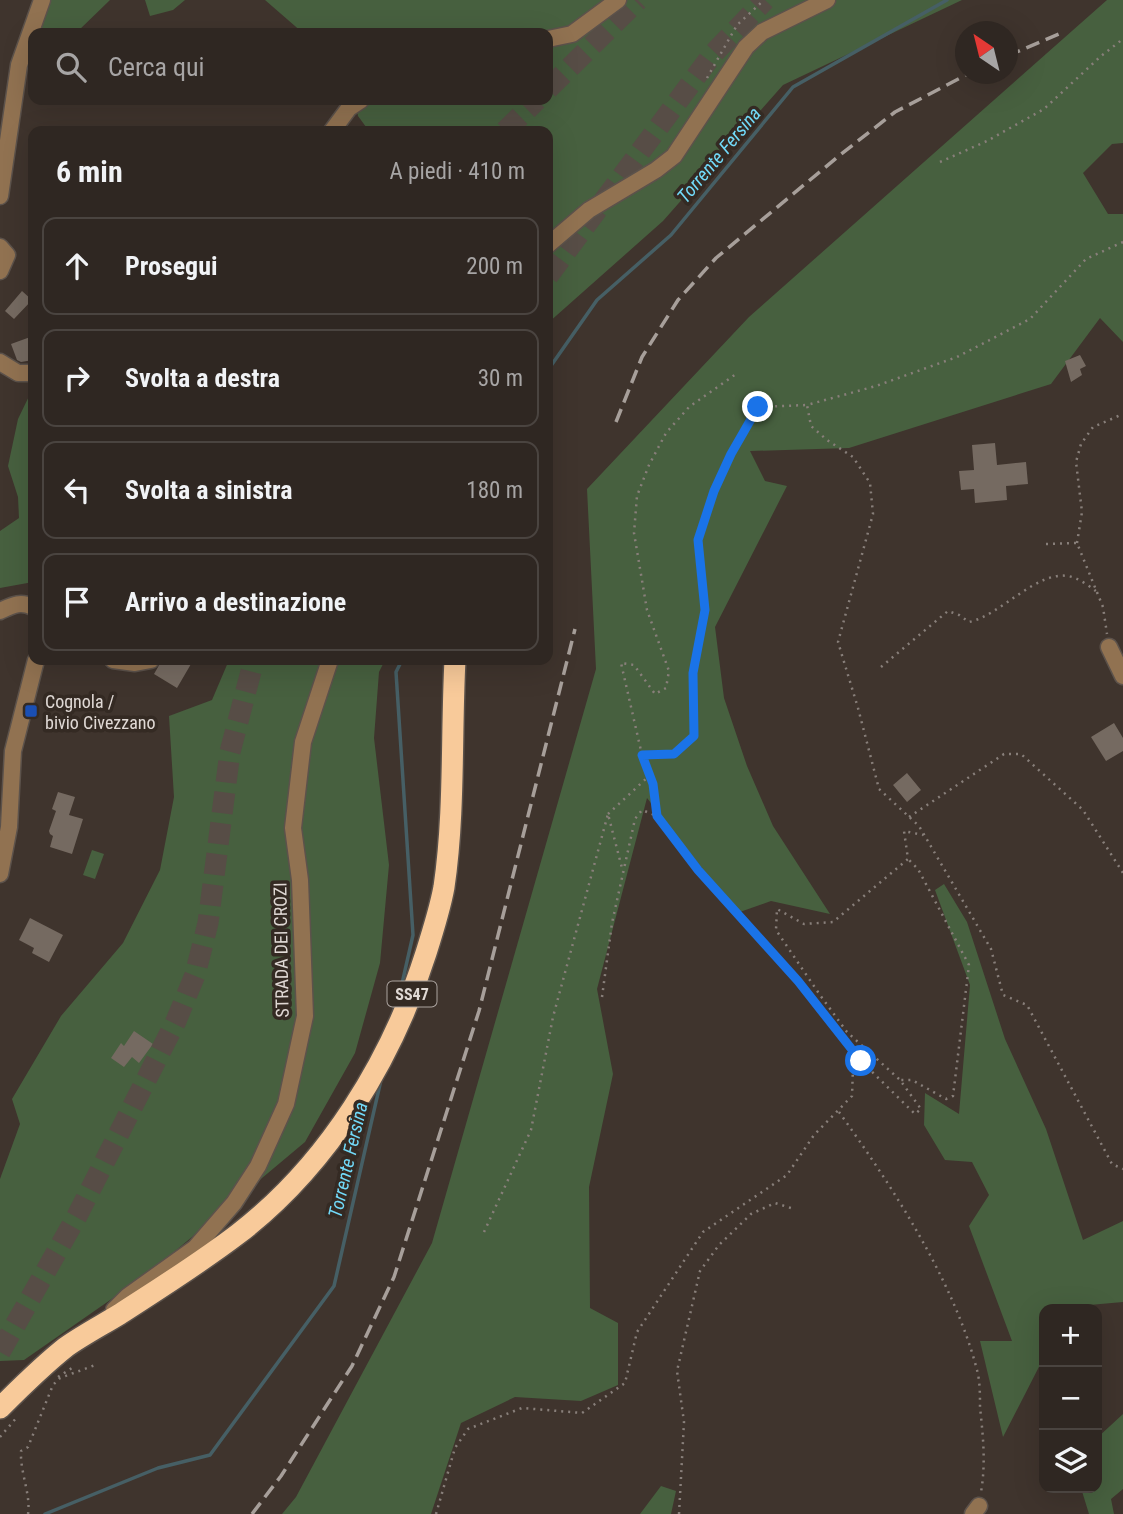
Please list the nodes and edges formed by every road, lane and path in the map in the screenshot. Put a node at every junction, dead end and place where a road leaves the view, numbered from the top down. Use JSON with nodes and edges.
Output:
{"nodes":[{"id":1,"x":42,"y":0,"type":"edge"},
{"id":2,"x":618,"y":0,"type":"edge"},
{"id":3,"x":827,"y":0,"type":"edge"},
{"id":4,"x":32,"y":28,"type":"edge"},
{"id":5,"x":553,"y":38,"type":"edge"},
{"id":6,"x":1123,"y":39,"type":"edge"},
{"id":7,"x":28,"y":40,"type":"edge"},
{"id":8,"x":0,"y":104,"type":"edge"},
{"id":9,"x":354,"y":105,"type":"edge"},
{"id":10,"x":12,"y":117,"type":"junction"},
{"id":11,"x":336,"y":126,"type":"edge"},
{"id":12,"x":940,"y":162,"type":"dead end"},
{"id":13,"x":0,"y":196,"type":"edge"},
{"id":14,"x":553,"y":241,"type":"edge"},
{"id":15,"x":1123,"y":242,"type":"edge"},
{"id":16,"x":0,"y":247,"type":"edge"},
{"id":17,"x":0,"y":271,"type":"edge"},
{"id":18,"x":0,"y":362,"type":"edge"},
{"id":19,"x":28,"y":373,"type":"edge"},
{"id":20,"x":736,"y":374,"type":"dead end"},
{"id":21,"x":807,"y":405,"type":"junction"},
{"id":22,"x":1123,"y":414,"type":"edge"},
{"id":23,"x":1077,"y":543,"type":"junction"},
{"id":24,"x":1046,"y":544,"type":"dead end"},
{"id":25,"x":1097,"y":592,"type":"junction"},
{"id":26,"x":28,"y":605,"type":"edge"},
{"id":27,"x":0,"y":611,"type":"edge"},
{"id":28,"x":1109,"y":648,"type":"joint"},
{"id":29,"x":35,"y":665,"type":"edge"},
{"id":30,"x":328,"y":665,"type":"edge"},
{"id":31,"x":455,"y":665,"type":"edge"},
{"id":32,"x":881,"y":667,"type":"dead end"},
{"id":33,"x":1123,"y":676,"type":"edge"},
{"id":34,"x":642,"y":755,"type":"junction"},
{"id":35,"x":650,"y":775,"type":"junction"},
{"id":36,"x":608,"y":814,"type":"junction"},
{"id":37,"x":657,"y":816,"type":"junction"},
{"id":38,"x":909,"y":817,"type":"junction"},
{"id":39,"x":923,"y":835,"type":"junction"},
{"id":40,"x":908,"y":859,"type":"junction"},
{"id":41,"x":1123,"y":873,"type":"edge"},
{"id":42,"x":0,"y":874,"type":"edge"},
{"id":43,"x":624,"y":876,"type":"junction"},
{"id":44,"x":602,"y":997,"type":"dead end"},
{"id":45,"x":861,"y":1061,"type":"junction"},
{"id":46,"x":900,"y":1080,"type":"junction"},
{"id":47,"x":838,"y":1110,"type":"junction"},
{"id":48,"x":1123,"y":1169,"type":"edge"},
{"id":49,"x":791,"y":1208,"type":"dead end"},
{"id":50,"x":484,"y":1232,"type":"dead end"},
{"id":51,"x":89,"y":1333,"type":"junction"},
{"id":52,"x":98,"y":1364,"type":"dead end"},
{"id":53,"x":75,"y":1366,"type":"dead end"},
{"id":54,"x":46,"y":1388,"type":"dead end"},
{"id":55,"x":9,"y":1412,"type":"edge"},
{"id":56,"x":0,"y":1437,"type":"edge"},
{"id":57,"x":976,"y":1510,"type":"edge"},
{"id":58,"x":28,"y":1514,"type":"edge"},
{"id":59,"x":436,"y":1514,"type":"edge"},
{"id":60,"x":679,"y":1514,"type":"edge"}],
"edges":[{"from":1,"to":4,"type":"street"},
{"from":2,"to":5,"type":"street"},
{"from":3,"to":14,"type":"street"},
{"from":6,"to":12,"type":"path"},
{"from":7,"to":10,"type":"street"},
{"from":8,"to":10,"type":"street"},
{"from":9,"to":11,"type":"street"},
{"from":10,"to":13,"type":"street"},
{"from":15,"to":21,"type":"path"},
{"from":16,"to":17,"type":"street"},
{"from":18,"to":19,"type":"street"},
{"from":20,"to":34,"type":"path"},
{"from":21,"to":34,"type":"path"},
{"from":21,"to":38,"type":"path"},
{"from":22,"to":23,"type":"path"},
{"from":23,"to":24,"type":"path"},
{"from":23,"to":25,"type":"path"},
{"from":25,"to":28,"type":"path"},
{"from":25,"to":32,"type":"path"},
{"from":26,"to":27,"type":"street"},
{"from":28,"to":33,"type":"street"},
{"from":29,"to":42,"type":"street"},
{"from":30,"to":51,"type":"street","name":"STRADA DEI CROZI"},
{"from":31,"to":51,"type":"highway","number":"SS47"},
{"from":34,"to":35,"type":"path"},
{"from":35,"to":36,"type":"path"},
{"from":35,"to":37,"type":"path"},
{"from":36,"to":43,"type":"path"},
{"from":36,"to":50,"type":"path"},
{"from":37,"to":43,"type":"path"},
{"from":37,"to":45,"type":"path"},
{"from":38,"to":39,"type":"path"},
{"from":38,"to":41,"type":"path"},
{"from":39,"to":40,"type":"path"},
{"from":39,"to":48,"type":"path"},
{"from":40,"to":46,"type":"path"},
{"from":40,"to":46,"type":"path"},
{"from":43,"to":44,"type":"path"},
{"from":45,"to":46,"type":"path"},
{"from":45,"to":47,"type":"path"},
{"from":47,"to":57,"type":"path"},
{"from":47,"to":59,"type":"path"},
{"from":49,"to":60,"type":"path"},
{"from":51,"to":55,"type":"highway","number":"SS47"},
{"from":52,"to":58,"type":"path"},
{"from":53,"to":54,"type":"path"},
{"from":55,"to":56,"type":"path"}]}
